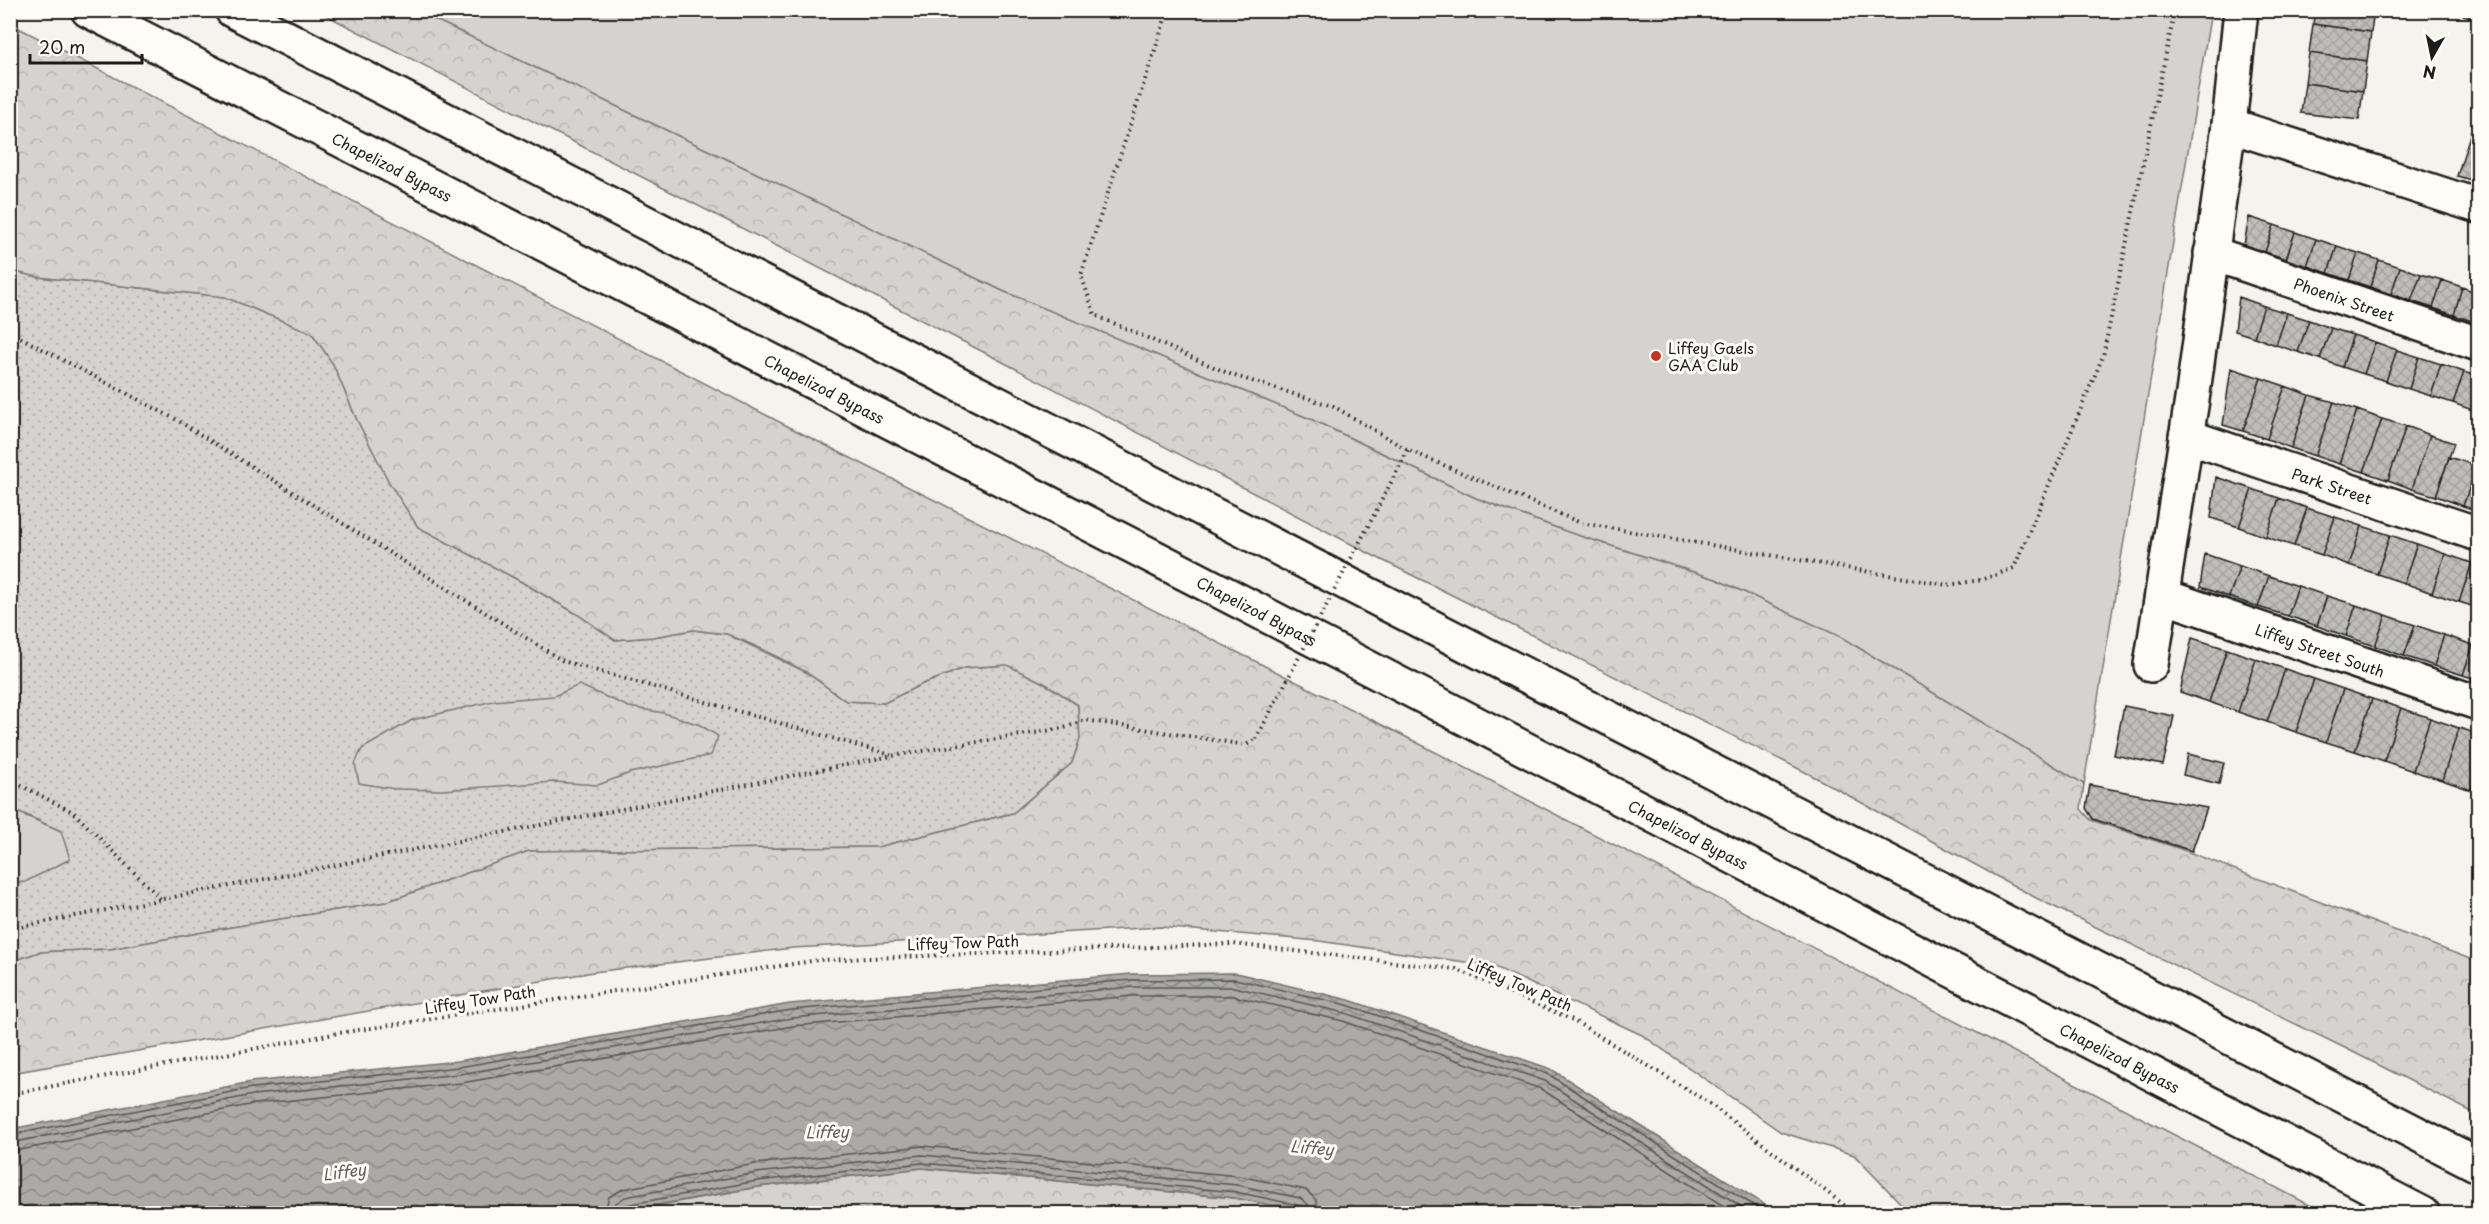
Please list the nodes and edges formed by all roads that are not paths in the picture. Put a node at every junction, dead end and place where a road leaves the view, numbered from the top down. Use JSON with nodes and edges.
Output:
{"nodes":[{"id":1,"x":88,"y":10,"type":"edge"},
{"id":2,"x":232,"y":10,"type":"edge"},
{"id":3,"x":2241,"y":10,"type":"edge"},
{"id":4,"x":2229,"y":125,"type":"junction"},
{"id":5,"x":2478,"y":206,"type":"edge"},
{"id":6,"x":2211,"y":253,"type":"junction"},
{"id":7,"x":2478,"y":344,"type":"edge"},
{"id":8,"x":2186,"y":436,"type":"junction"},
{"id":9,"x":2478,"y":534,"type":"edge"},
{"id":10,"x":2163,"y":596,"type":"junction"},
{"id":11,"x":2151,"y":665,"type":"dead end"},
{"id":12,"x":2478,"y":702,"type":"edge"},
{"id":13,"x":2478,"y":1165,"type":"edge"},
{"id":14,"x":2423,"y":1214,"type":"edge"}],
"edges":[{"from":1,"to":14,"type":"main road","name":"Chapelizod Bypass"},
{"from":2,"to":13,"type":"main road"},
{"from":3,"to":4,"type":"main road"},
{"from":4,"to":5,"type":"main road"},
{"from":4,"to":6,"type":"main road"},
{"from":6,"to":7,"type":"main road","name":"Phoenix Street"},
{"from":6,"to":8,"type":"main road"},
{"from":8,"to":9,"type":"main road","name":"Park Street"},
{"from":8,"to":10,"type":"main road"},
{"from":10,"to":11,"type":"main road"},
{"from":10,"to":12,"type":"main road","name":"Liffey Street South"}]}
